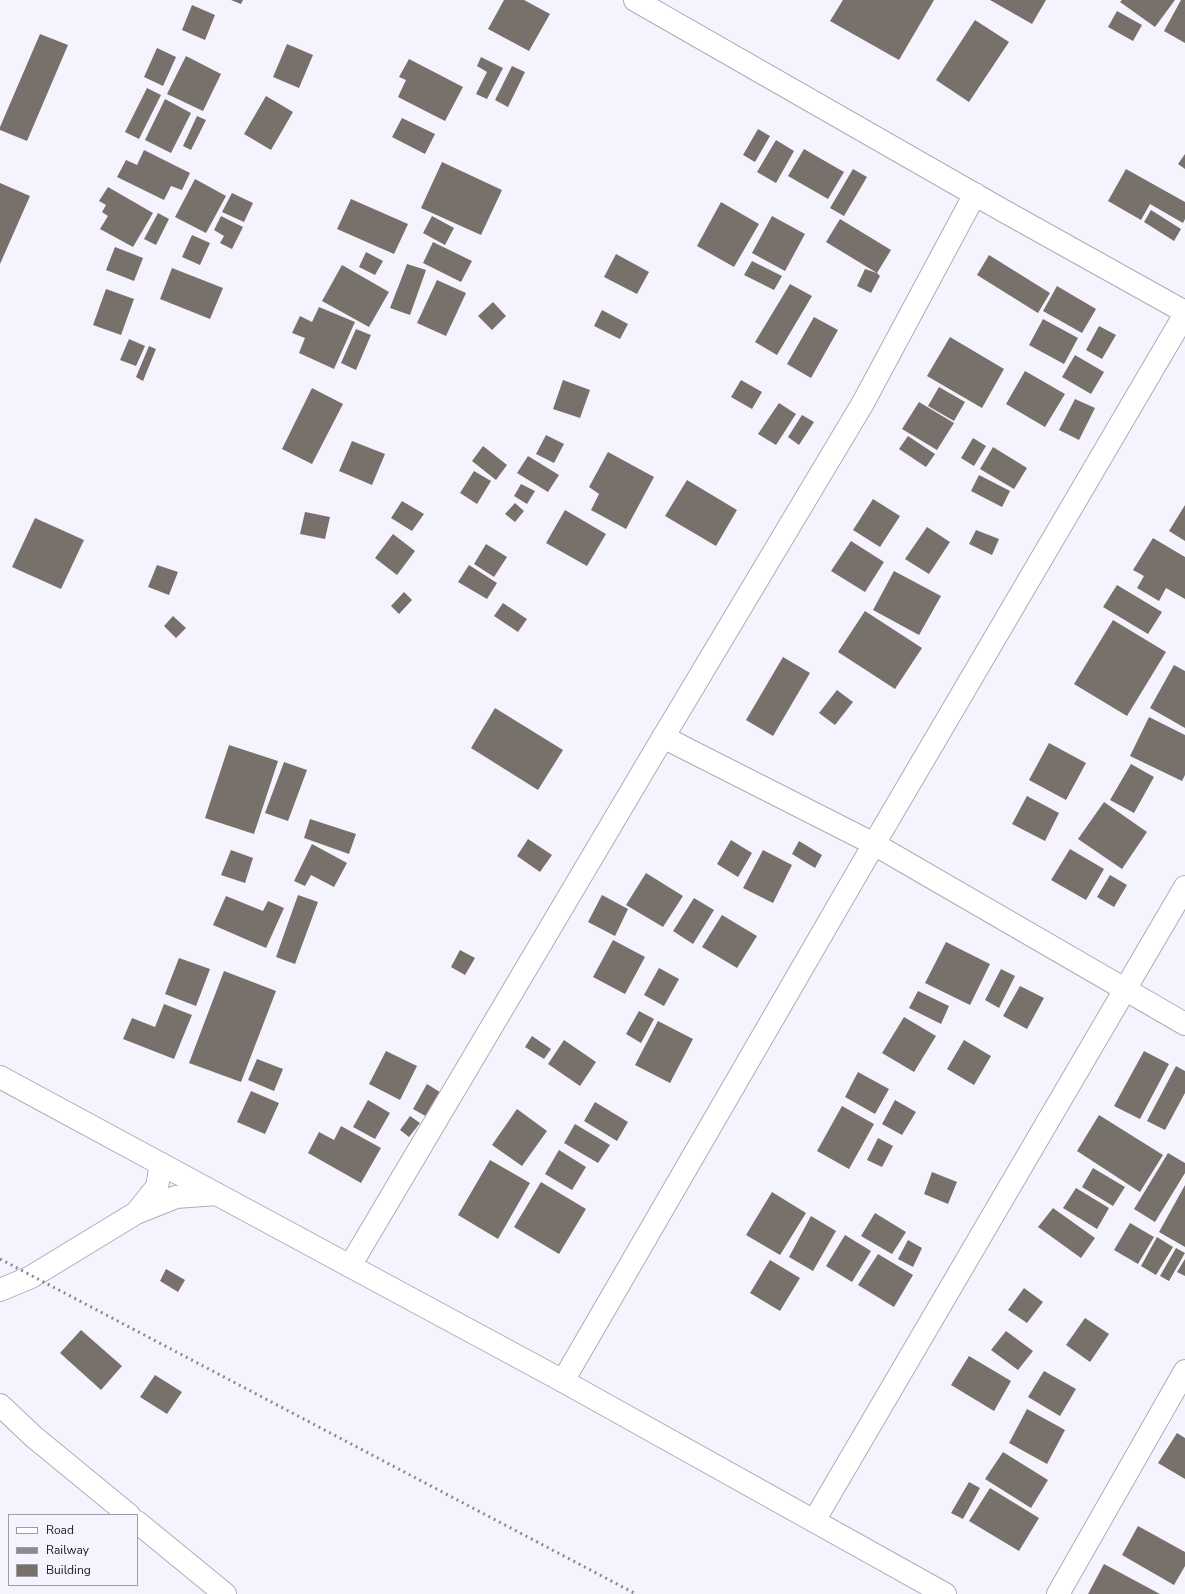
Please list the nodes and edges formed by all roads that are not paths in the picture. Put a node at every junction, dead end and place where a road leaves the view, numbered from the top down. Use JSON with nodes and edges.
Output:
{"nodes":[{"id":1,"x":635,"y":0,"type":"edge"},
{"id":2,"x":974,"y":194,"type":"junction"},
{"id":3,"x":1185,"y":313,"type":"edge"},
{"id":4,"x":663,"y":737,"type":"junction"},
{"id":5,"x":874,"y":844,"type":"junction"},
{"id":6,"x":1185,"y":886,"type":"edge"},
{"id":7,"x":1125,"y":989,"type":"junction"},
{"id":8,"x":1185,"y":1024,"type":"edge"},
{"id":9,"x":0,"y":1077,"type":"edge"},
{"id":10,"x":161,"y":1164,"type":"junction"},
{"id":11,"x":217,"y":1194,"type":"junction"},
{"id":12,"x":136,"y":1213,"type":"junction"},
{"id":13,"x":350,"y":1266,"type":"junction"},
{"id":14,"x":0,"y":1290,"type":"edge"},
{"id":15,"x":1185,"y":1371,"type":"edge"},
{"id":16,"x":563,"y":1381,"type":"junction"},
{"id":17,"x":0,"y":1406,"type":"edge"},
{"id":18,"x":128,"y":1514,"type":"edge"},
{"id":19,"x":814,"y":1521,"type":"junction"},
{"id":20,"x":138,"y":1523,"type":"edge"},
{"id":21,"x":225,"y":1594,"type":"edge"},
{"id":22,"x":945,"y":1594,"type":"edge"},
{"id":23,"x":1058,"y":1594,"type":"edge"}],
"edges":[{"from":1,"to":2,"type":"street"},
{"from":2,"to":3,"type":"street"},
{"from":2,"to":4,"type":"street"},
{"from":3,"to":5,"type":"street"},
{"from":4,"to":5,"type":"street"},
{"from":4,"to":13,"type":"street"},
{"from":5,"to":7,"type":"street"},
{"from":5,"to":16,"type":"street"},
{"from":6,"to":7,"type":"street"},
{"from":7,"to":8,"type":"street"},
{"from":7,"to":19,"type":"street"},
{"from":9,"to":10,"type":"street"},
{"from":10,"to":11,"type":"street"},
{"from":10,"to":12,"type":"street"},
{"from":11,"to":12,"type":"street"},
{"from":11,"to":13,"type":"street"},
{"from":12,"to":14,"type":"street"},
{"from":13,"to":16,"type":"street"},
{"from":15,"to":23,"type":"street"},
{"from":16,"to":19,"type":"street"},
{"from":17,"to":18,"type":"street"},
{"from":19,"to":22,"type":"street"},
{"from":20,"to":21,"type":"street"}]}
